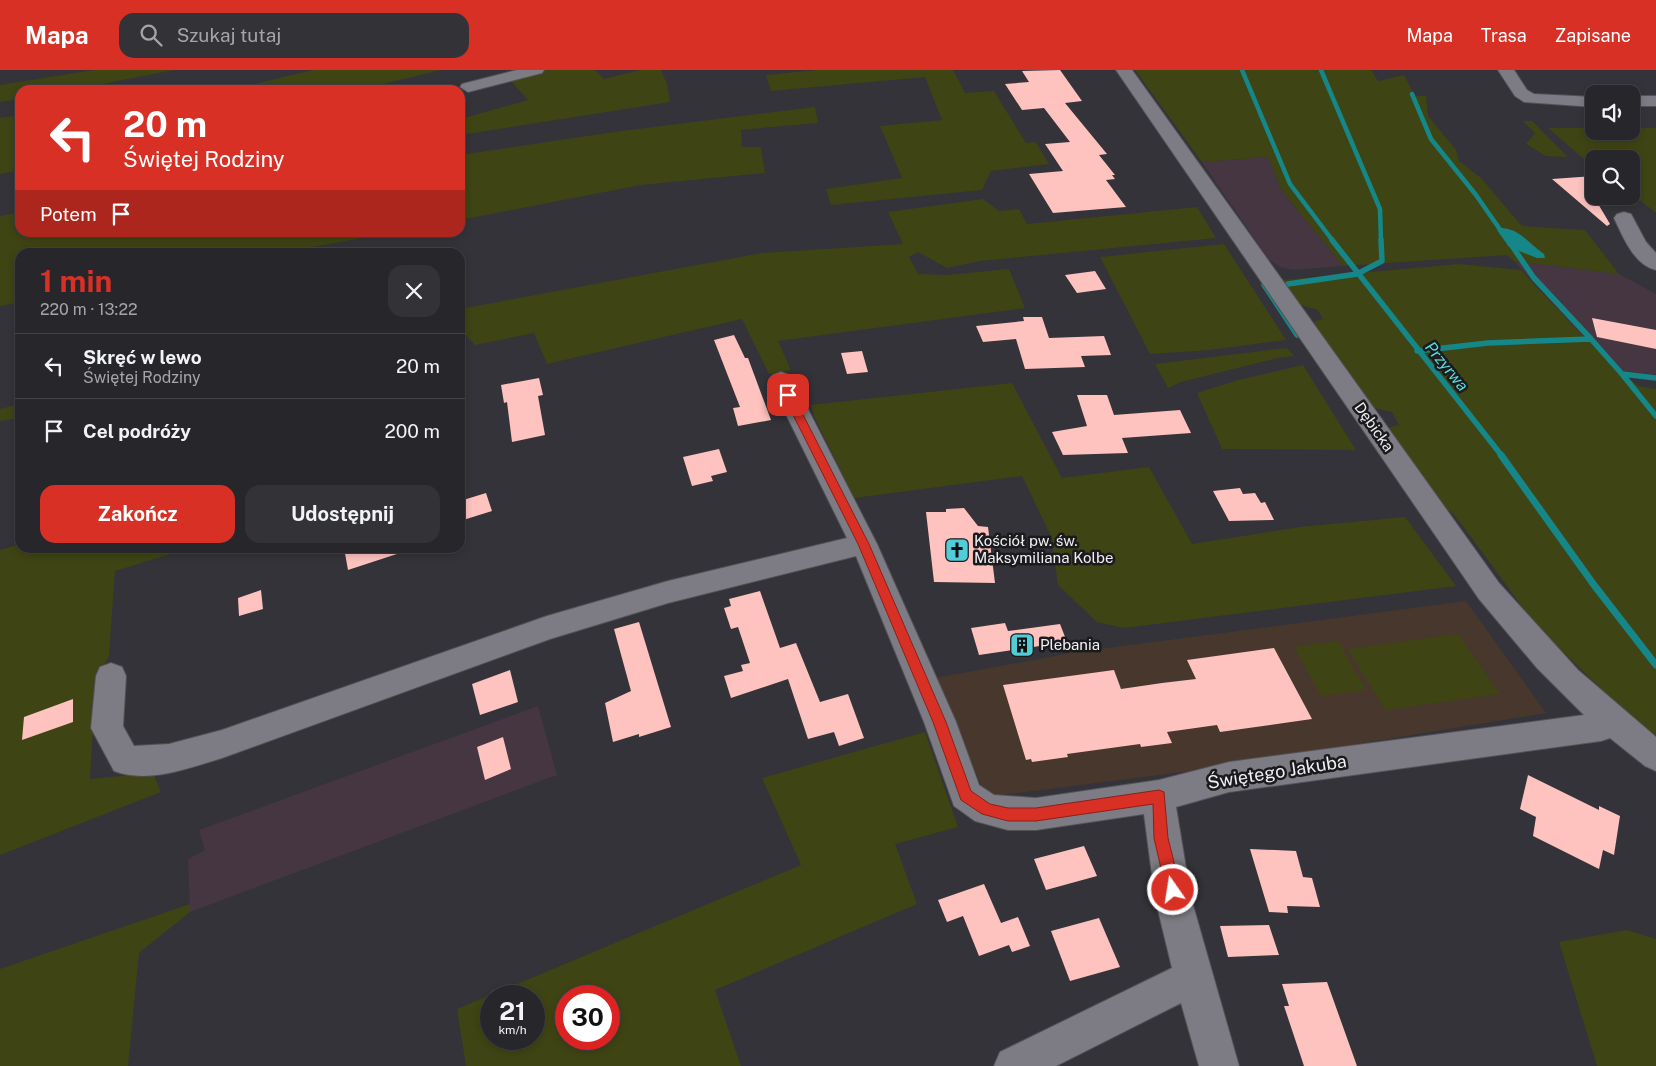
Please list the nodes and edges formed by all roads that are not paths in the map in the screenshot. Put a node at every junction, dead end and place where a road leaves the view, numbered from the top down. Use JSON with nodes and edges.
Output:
{"nodes":[{"id":1,"x":536,"y":70,"type":"edge"},
{"id":2,"x":1124,"y":70,"type":"edge"},
{"id":3,"x":1506,"y":70,"type":"edge"},
{"id":4,"x":468,"y":86,"type":"dead end"},
{"id":5,"x":1656,"y":101,"type":"edge"},
{"id":6,"x":1585,"y":102,"type":"edge"},
{"id":7,"x":1640,"y":102,"type":"edge"},
{"id":8,"x":1624,"y":218,"type":"dead end"},
{"id":9,"x":1656,"y":264,"type":"edge"},
{"id":10,"x":781,"y":380,"type":"dead end"},
{"id":11,"x":864,"y":544,"type":"junction"},
{"id":12,"x":111,"y":676,"type":"dead end"},
{"id":13,"x":1608,"y":719,"type":"junction"},
{"id":14,"x":1656,"y":756,"type":"edge"},
{"id":15,"x":1159,"y":796,"type":"junction"},
{"id":16,"x":1193,"y":977,"type":"junction"},
{"id":17,"x":1014,"y":1066,"type":"edge"},
{"id":18,"x":1218,"y":1066,"type":"edge"}],
"edges":[{"from":1,"to":4,"type":"street"},
{"from":2,"to":13,"type":"street","name":"Dębicka"},
{"from":3,"to":6,"type":"street"},
{"from":5,"to":7,"type":"street"},
{"from":8,"to":9,"type":"street"},
{"from":10,"to":11,"type":"street","name":"Świętego Jakuba"},
{"from":11,"to":12,"type":"street"},
{"from":11,"to":15,"type":"street","name":"Świętego Jakuba"},
{"from":13,"to":14,"type":"street","name":"Dębicka"},
{"from":13,"to":15,"type":"street","name":"Świętego Jakuba"},
{"from":15,"to":16,"type":"street"},
{"from":16,"to":17,"type":"street"},
{"from":16,"to":18,"type":"street"}]}
